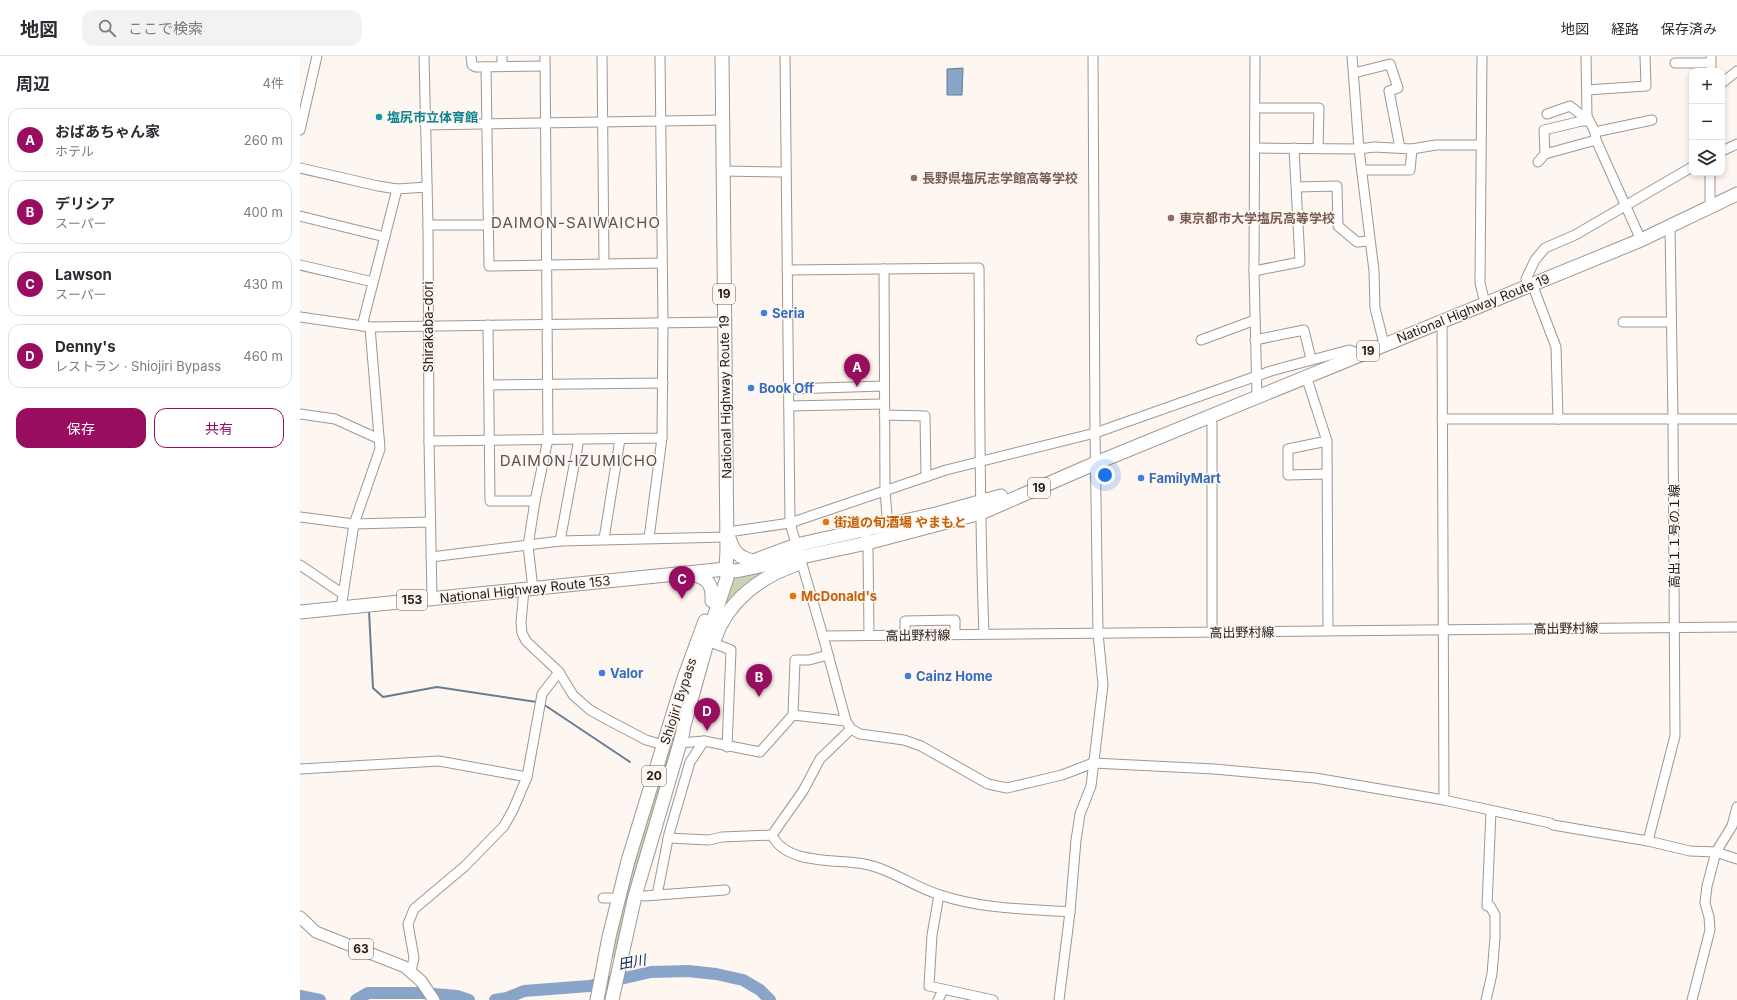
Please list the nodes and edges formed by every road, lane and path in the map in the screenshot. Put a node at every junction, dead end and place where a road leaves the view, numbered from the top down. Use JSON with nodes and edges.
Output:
{"nodes":[{"id":1,"x":317,"y":56,"type":"edge"},
{"id":2,"x":424,"y":56,"type":"edge"},
{"id":3,"x":471,"y":56,"type":"edge"},
{"id":4,"x":502,"y":56,"type":"edge"},
{"id":5,"x":544,"y":56,"type":"edge"},
{"id":6,"x":602,"y":56,"type":"edge"},
{"id":7,"x":660,"y":56,"type":"edge"},
{"id":8,"x":722,"y":56,"type":"edge"},
{"id":9,"x":785,"y":56,"type":"edge"},
{"id":10,"x":1093,"y":56,"type":"edge"},
{"id":11,"x":1255,"y":56,"type":"edge"},
{"id":12,"x":1352,"y":56,"type":"edge"},
{"id":13,"x":1482,"y":56,"type":"edge"},
{"id":14,"x":1586,"y":56,"type":"edge"},
{"id":15,"x":1645,"y":56,"type":"edge"},
{"id":16,"x":1675,"y":63,"type":"dead end"},
{"id":17,"x":1710,"y":63,"type":"edge"},
{"id":18,"x":502,"y":66,"type":"junction"},
{"id":19,"x":545,"y":66,"type":"junction"},
{"id":20,"x":486,"y":67,"type":"junction"},
{"id":21,"x":1737,"y":71,"type":"edge"},
{"id":22,"x":1354,"y":73,"type":"junction"},
{"id":23,"x":1725,"y":81,"type":"edge"},
{"id":24,"x":1587,"y":90,"type":"junction"},
{"id":25,"x":1255,"y":108,"type":"junction"},
{"id":26,"x":1547,"y":114,"type":"dead end"},
{"id":27,"x":724,"y":120,"type":"junction"},
{"id":28,"x":1652,"y":120,"type":"dead end"},
{"id":29,"x":660,"y":121,"type":"junction"},
{"id":30,"x":1589,"y":121,"type":"junction"},
{"id":31,"x":603,"y":122,"type":"junction"},
{"id":32,"x":545,"y":123,"type":"junction"},
{"id":33,"x":487,"y":124,"type":"junction"},
{"id":34,"x":425,"y":125,"type":"junction"},
{"id":35,"x":300,"y":130,"type":"edge"},
{"id":36,"x":1596,"y":136,"type":"junction"},
{"id":37,"x":1737,"y":144,"type":"edge"},
{"id":38,"x":1481,"y":145,"type":"junction"},
{"id":39,"x":1255,"y":148,"type":"junction"},
{"id":40,"x":1294,"y":148,"type":"junction"},
{"id":41,"x":1318,"y":148,"type":"junction"},
{"id":42,"x":1400,"y":148,"type":"junction"},
{"id":43,"x":1412,"y":148,"type":"junction"},
{"id":44,"x":1359,"y":149,"type":"junction"},
{"id":45,"x":1725,"y":150,"type":"edge"},
{"id":46,"x":1545,"y":154,"type":"junction"},
{"id":47,"x":1538,"y":162,"type":"dead end"},
{"id":48,"x":300,"y":168,"type":"edge"},
{"id":49,"x":1689,"y":169,"type":"edge"},
{"id":50,"x":723,"y":170,"type":"junction"},
{"id":51,"x":1362,"y":170,"type":"junction"},
{"id":52,"x":785,"y":172,"type":"junction"},
{"id":53,"x":1710,"y":176,"type":"edge"},
{"id":54,"x":1297,"y":187,"type":"junction"},
{"id":55,"x":427,"y":188,"type":"junction"},
{"id":56,"x":397,"y":189,"type":"junction"},
{"id":57,"x":1737,"y":194,"type":"edge"},
{"id":58,"x":1625,"y":206,"type":"junction"},
{"id":59,"x":1710,"y":207,"type":"junction"},
{"id":60,"x":300,"y":216,"type":"edge"},
{"id":61,"x":428,"y":225,"type":"junction"},
{"id":62,"x":488,"y":225,"type":"junction"},
{"id":63,"x":1670,"y":226,"type":"junction"},
{"id":64,"x":385,"y":237,"type":"junction"},
{"id":65,"x":1641,"y":240,"type":"junction"},
{"id":66,"x":1369,"y":241,"type":"junction"},
{"id":67,"x":661,"y":263,"type":"junction"},
{"id":68,"x":604,"y":264,"type":"junction"},
{"id":69,"x":300,"y":265,"type":"edge"},
{"id":70,"x":546,"y":266,"type":"junction"},
{"id":71,"x":884,"y":269,"type":"junction"},
{"id":72,"x":787,"y":270,"type":"junction"},
{"id":73,"x":1254,"y":271,"type":"junction"},
{"id":74,"x":373,"y":282,"type":"junction"},
{"id":75,"x":1530,"y":285,"type":"junction"},
{"id":76,"x":1485,"y":303,"type":"junction"},
{"id":77,"x":300,"y":317,"type":"edge"},
{"id":78,"x":1255,"y":320,"type":"junction"},
{"id":79,"x":1442,"y":320,"type":"junction"},
{"id":80,"x":724,"y":322,"type":"junction"},
{"id":81,"x":1623,"y":322,"type":"dead end"},
{"id":82,"x":1671,"y":322,"type":"junction"},
{"id":83,"x":663,"y":323,"type":"junction"},
{"id":84,"x":488,"y":325,"type":"junction"},
{"id":85,"x":547,"y":325,"type":"junction"},
{"id":86,"x":366,"y":327,"type":"junction"},
{"id":87,"x":428,"y":327,"type":"junction"},
{"id":88,"x":1201,"y":340,"type":"dead end"},
{"id":89,"x":1255,"y":340,"type":"junction"},
{"id":90,"x":1384,"y":344,"type":"junction"},
{"id":91,"x":1357,"y":356,"type":"junction"},
{"id":92,"x":1311,"y":359,"type":"junction"},
{"id":93,"x":1306,"y":376,"type":"junction"},
{"id":94,"x":1256,"y":377,"type":"junction"},
{"id":95,"x":663,"y":384,"type":"junction"},
{"id":96,"x":489,"y":385,"type":"junction"},
{"id":97,"x":547,"y":385,"type":"junction"},
{"id":98,"x":884,"y":386,"type":"junction"},
{"id":99,"x":789,"y":389,"type":"junction"},
{"id":100,"x":1257,"y":397,"type":"junction"},
{"id":101,"x":884,"y":404,"type":"junction"},
{"id":102,"x":789,"y":406,"type":"junction"},
{"id":103,"x":300,"y":414,"type":"edge"},
{"id":104,"x":884,"y":415,"type":"junction"},
{"id":105,"x":1210,"y":416,"type":"junction"},
{"id":106,"x":1442,"y":419,"type":"junction"},
{"id":107,"x":1558,"y":419,"type":"junction"},
{"id":108,"x":1737,"y":419,"type":"edge"},
{"id":109,"x":1673,"y":420,"type":"junction"},
{"id":110,"x":1095,"y":433,"type":"junction"},
{"id":111,"x":662,"y":438,"type":"junction"},
{"id":112,"x":379,"y":439,"type":"junction"},
{"id":113,"x":579,"y":439,"type":"junction"},
{"id":114,"x":620,"y":439,"type":"junction"},
{"id":115,"x":489,"y":440,"type":"junction"},
{"id":116,"x":548,"y":440,"type":"junction"},
{"id":117,"x":1327,"y":441,"type":"junction"},
{"id":118,"x":428,"y":442,"type":"junction"},
{"id":119,"x":981,"y":461,"type":"junction"},
{"id":120,"x":1096,"y":463,"type":"junction"},
{"id":121,"x":1327,"y":474,"type":"junction"},
{"id":122,"x":926,"y":477,"type":"junction"},
{"id":123,"x":885,"y":490,"type":"junction"},
{"id":124,"x":535,"y":502,"type":"junction"},
{"id":125,"x":981,"y":508,"type":"junction"},
{"id":126,"x":300,"y":517,"type":"edge"},
{"id":127,"x":430,"y":522,"type":"junction"},
{"id":128,"x":790,"y":523,"type":"junction"},
{"id":129,"x":354,"y":524,"type":"junction"},
{"id":130,"x":888,"y":524,"type":"junction"},
{"id":131,"x":865,"y":529,"type":"junction"},
{"id":132,"x":729,"y":533,"type":"junction"},
{"id":133,"x":650,"y":538,"type":"junction"},
{"id":134,"x":889,"y":538,"type":"junction"},
{"id":135,"x":604,"y":539,"type":"junction"},
{"id":136,"x":560,"y":541,"type":"junction"},
{"id":137,"x":867,"y":543,"type":"junction"},
{"id":138,"x":528,"y":546,"type":"junction"},
{"id":139,"x":799,"y":555,"type":"junction"},
{"id":140,"x":431,"y":557,"type":"junction"},
{"id":141,"x":754,"y":561,"type":"junction"},
{"id":142,"x":300,"y":565,"type":"edge"},
{"id":143,"x":726,"y":569,"type":"junction"},
{"id":144,"x":688,"y":573,"type":"junction"},
{"id":145,"x":528,"y":589,"type":"junction"},
{"id":146,"x":343,"y":594,"type":"junction"},
{"id":147,"x":432,"y":598,"type":"junction"},
{"id":148,"x":712,"y":601,"type":"junction"},
{"id":149,"x":341,"y":608,"type":"junction"},
{"id":150,"x":300,"y":612,"type":"edge"},
{"id":151,"x":1674,"y":626,"type":"junction"},
{"id":152,"x":1737,"y":627,"type":"edge"},
{"id":153,"x":1444,"y":629,"type":"junction"},
{"id":154,"x":1328,"y":630,"type":"junction"},
{"id":155,"x":1212,"y":632,"type":"junction"},
{"id":156,"x":984,"y":633,"type":"junction"},
{"id":157,"x":1098,"y":633,"type":"junction"},
{"id":158,"x":955,"y":634,"type":"junction"},
{"id":159,"x":905,"y":635,"type":"junction"},
{"id":160,"x":823,"y":636,"type":"junction"},
{"id":161,"x":869,"y":636,"type":"junction"},
{"id":162,"x":713,"y":643,"type":"junction"},
{"id":163,"x":828,"y":656,"type":"junction"},
{"id":164,"x":559,"y":672,"type":"junction"},
{"id":165,"x":793,"y":715,"type":"junction"},
{"id":166,"x":849,"y":725,"type":"junction"},
{"id":167,"x":682,"y":738,"type":"junction"},
{"id":168,"x":704,"y":741,"type":"junction"},
{"id":169,"x":664,"y":745,"type":"junction"},
{"id":170,"x":727,"y":747,"type":"junction"},
{"id":171,"x":1093,"y":763,"type":"junction"},
{"id":172,"x":300,"y":768,"type":"edge"},
{"id":173,"x":527,"y":777,"type":"junction"},
{"id":174,"x":1444,"y":800,"type":"junction"},
{"id":175,"x":1737,"y":807,"type":"edge"},
{"id":176,"x":1491,"y":811,"type":"junction"},
{"id":177,"x":772,"y":835,"type":"junction"},
{"id":178,"x":668,"y":838,"type":"junction"},
{"id":179,"x":1648,"y":842,"type":"junction"},
{"id":180,"x":1716,"y":852,"type":"junction"},
{"id":181,"x":1737,"y":859,"type":"edge"},
{"id":182,"x":725,"y":890,"type":"dead end"},
{"id":183,"x":657,"y":895,"type":"junction"},
{"id":184,"x":939,"y":895,"type":"junction"},
{"id":185,"x":644,"y":896,"type":"dead end"},
{"id":186,"x":1070,"y":912,"type":"junction"},
{"id":187,"x":300,"y":917,"type":"edge"},
{"id":188,"x":411,"y":971,"type":"junction"},
{"id":189,"x":943,"y":990,"type":"junction"},
{"id":190,"x":434,"y":1000,"type":"edge"},
{"id":191,"x":597,"y":1000,"type":"edge"},
{"id":192,"x":612,"y":1000,"type":"edge"},
{"id":193,"x":938,"y":1000,"type":"edge"},
{"id":194,"x":993,"y":1000,"type":"edge"},
{"id":195,"x":1059,"y":1000,"type":"edge"},
{"id":196,"x":1486,"y":1000,"type":"edge"},
{"id":197,"x":1692,"y":1000,"type":"edge"}],
"edges":[{"from":1,"to":35,"type":"street"},
{"from":2,"to":34,"type":"street","name":"Shirakaba-dori"},
{"from":3,"to":20,"type":"street"},
{"from":4,"to":18,"type":"street"},
{"from":5,"to":19,"type":"street"},
{"from":6,"to":31,"type":"street"},
{"from":7,"to":29,"type":"street"},
{"from":8,"to":27,"type":"highway","name":"National Highway Route 19","number":"19"},
{"from":9,"to":52,"type":"street"},
{"from":10,"to":110,"type":"street"},
{"from":11,"to":25,"type":"street"},
{"from":12,"to":22,"type":"street"},
{"from":13,"to":38,"type":"street"},
{"from":14,"to":24,"type":"street"},
{"from":15,"to":24,"type":"street"},
{"from":16,"to":17,"type":"street"},
{"from":18,"to":19,"type":"street"},
{"from":18,"to":20,"type":"street"},
{"from":19,"to":32,"type":"street"},
{"from":20,"to":33,"type":"street"},
{"from":21,"to":23,"type":"street"},
{"from":22,"to":42,"type":"street"},
{"from":22,"to":44,"type":"street"},
{"from":24,"to":30,"type":"street"},
{"from":25,"to":39,"type":"street"},
{"from":25,"to":41,"type":"street"},
{"from":26,"to":30,"type":"street"},
{"from":27,"to":29,"type":"street"},
{"from":27,"to":50,"type":"highway","name":"National Highway Route 19","number":"19"},
{"from":28,"to":36,"type":"street"},
{"from":29,"to":31,"type":"street"},
{"from":29,"to":67,"type":"street"},
{"from":30,"to":36,"type":"street"},
{"from":30,"to":46,"type":"street"},
{"from":31,"to":32,"type":"street"},
{"from":31,"to":68,"type":"street"},
{"from":32,"to":33,"type":"street"},
{"from":32,"to":70,"type":"street"},
{"from":33,"to":34,"type":"street"},
{"from":33,"to":62,"type":"street"},
{"from":34,"to":55,"type":"street","name":"Shirakaba-dori"},
{"from":36,"to":46,"type":"street"},
{"from":36,"to":58,"type":"street"},
{"from":37,"to":45,"type":"street"},
{"from":38,"to":43,"type":"street"},
{"from":38,"to":76,"type":"street"},
{"from":39,"to":40,"type":"street"},
{"from":39,"to":73,"type":"street"},
{"from":40,"to":41,"type":"street"},
{"from":40,"to":54,"type":"street"},
{"from":41,"to":44,"type":"street"},
{"from":42,"to":43,"type":"street"},
{"from":42,"to":44,"type":"street"},
{"from":43,"to":51,"type":"street"},
{"from":44,"to":51,"type":"street"},
{"from":46,"to":47,"type":"street"},
{"from":48,"to":56,"type":"street"},
{"from":49,"to":58,"type":"street"},
{"from":50,"to":52,"type":"street"},
{"from":50,"to":80,"type":"highway","name":"National Highway Route 19","number":"19"},
{"from":51,"to":66,"type":"street"},
{"from":52,"to":72,"type":"street"},
{"from":53,"to":59,"type":"street"},
{"from":54,"to":66,"type":"street"},
{"from":54,"to":73,"type":"street"},
{"from":55,"to":56,"type":"street"},
{"from":55,"to":61,"type":"street","name":"Shirakaba-dori"},
{"from":56,"to":64,"type":"street"},
{"from":57,"to":59,"type":"highway","name":"National Highway Route 19","number":"19"},
{"from":58,"to":65,"type":"street"},
{"from":58,"to":75,"type":"street"},
{"from":59,"to":63,"type":"highway","name":"National Highway Route 19","number":"19"},
{"from":60,"to":64,"type":"street"},
{"from":61,"to":62,"type":"street"},
{"from":61,"to":87,"type":"street","name":"Shirakaba-dori"},
{"from":62,"to":70,"type":"street"},
{"from":63,"to":65,"type":"highway","name":"National Highway Route 19","number":"19"},
{"from":63,"to":82,"type":"street","name":"高出１１号の１線"},
{"from":64,"to":74,"type":"street"},
{"from":65,"to":75,"type":"highway","name":"National Highway Route 19","number":"19"},
{"from":66,"to":90,"type":"street"},
{"from":67,"to":68,"type":"street"},
{"from":67,"to":83,"type":"street"},
{"from":68,"to":70,"type":"street"},
{"from":69,"to":74,"type":"street"},
{"from":70,"to":85,"type":"street"},
{"from":71,"to":72,"type":"street"},
{"from":71,"to":98,"type":"street"},
{"from":71,"to":119,"type":"street"},
{"from":72,"to":99,"type":"street"},
{"from":73,"to":78,"type":"street"},
{"from":74,"to":86,"type":"street"},
{"from":75,"to":76,"type":"highway","name":"National Highway Route 19","number":"19"},
{"from":75,"to":107,"type":"street"},
{"from":76,"to":79,"type":"highway","name":"National Highway Route 19","number":"19"},
{"from":77,"to":86,"type":"street"},
{"from":78,"to":88,"type":"street"},
{"from":78,"to":89,"type":"street"},
{"from":79,"to":90,"type":"highway","name":"National Highway Route 19","number":"19"},
{"from":79,"to":106,"type":"street"},
{"from":80,"to":83,"type":"street"},
{"from":80,"to":132,"type":"highway","name":"National Highway Route 19","number":"19"},
{"from":81,"to":82,"type":"street"},
{"from":82,"to":109,"type":"street","name":"高出１１号の１線"},
{"from":83,"to":85,"type":"street"},
{"from":83,"to":95,"type":"street"},
{"from":84,"to":85,"type":"street"},
{"from":84,"to":87,"type":"street"},
{"from":84,"to":96,"type":"street"},
{"from":85,"to":97,"type":"street"},
{"from":86,"to":87,"type":"street"},
{"from":86,"to":112,"type":"street"},
{"from":87,"to":118,"type":"street","name":"Shirakaba-dori"},
{"from":89,"to":92,"type":"street"},
{"from":89,"to":94,"type":"street"},
{"from":90,"to":91,"type":"highway","name":"National Highway Route 19","number":"19"},
{"from":91,"to":92,"type":"street"},
{"from":91,"to":93,"type":"highway","name":"National Highway Route 19","number":"19"},
{"from":92,"to":94,"type":"street"},
{"from":93,"to":100,"type":"highway","name":"National Highway Route 19","number":"19"},
{"from":93,"to":117,"type":"street"},
{"from":94,"to":100,"type":"street"},
{"from":94,"to":110,"type":"street"},
{"from":95,"to":97,"type":"street"},
{"from":95,"to":111,"type":"street"},
{"from":96,"to":97,"type":"street"},
{"from":96,"to":115,"type":"street"},
{"from":97,"to":116,"type":"street"},
{"from":98,"to":99,"type":"street"},
{"from":98,"to":101,"type":"street"},
{"from":99,"to":102,"type":"street"},
{"from":100,"to":105,"type":"highway","name":"National Highway Route 19","number":"19"},
{"from":101,"to":102,"type":"street"},
{"from":101,"to":104,"type":"street"},
{"from":102,"to":128,"type":"street"},
{"from":103,"to":112,"type":"street"},
{"from":104,"to":122,"type":"street"},
{"from":104,"to":123,"type":"street"},
{"from":105,"to":120,"type":"highway","name":"National Highway Route 19","number":"19"},
{"from":105,"to":155,"type":"street"},
{"from":106,"to":107,"type":"street"},
{"from":106,"to":153,"type":"street"},
{"from":107,"to":109,"type":"street"},
{"from":108,"to":109,"type":"street"},
{"from":109,"to":151,"type":"street","name":"高出１１号の１線"},
{"from":110,"to":119,"type":"street"},
{"from":110,"to":120,"type":"street"},
{"from":111,"to":114,"type":"street"},
{"from":111,"to":133,"type":"street"},
{"from":112,"to":129,"type":"street"},
{"from":113,"to":114,"type":"street"},
{"from":113,"to":116,"type":"street"},
{"from":113,"to":136,"type":"street"},
{"from":114,"to":135,"type":"street"},
{"from":115,"to":116,"type":"street"},
{"from":115,"to":118,"type":"street"},
{"from":115,"to":124,"type":"street"},
{"from":116,"to":124,"type":"street"},
{"from":117,"to":121,"type":"street"},
{"from":117,"to":121,"type":"street"},
{"from":118,"to":127,"type":"street","name":"Shirakaba-dori"},
{"from":119,"to":122,"type":"street"},
{"from":119,"to":125,"type":"street"},
{"from":120,"to":125,"type":"highway","name":"National Highway Route 19","number":"19"},
{"from":120,"to":157,"type":"street"},
{"from":121,"to":154,"type":"street"},
{"from":122,"to":123,"type":"street"},
{"from":123,"to":128,"type":"street"},
{"from":123,"to":130,"type":"street"},
{"from":124,"to":138,"type":"street"},
{"from":125,"to":130,"type":"highway","name":"National Highway Route 19","number":"19"},
{"from":125,"to":134,"type":"highway","name":"National Highway Route 19","number":"19"},
{"from":125,"to":156,"type":"street"},
{"from":126,"to":129,"type":"street"},
{"from":127,"to":129,"type":"street"},
{"from":127,"to":140,"type":"street","name":"Shirakaba-dori"},
{"from":128,"to":132,"type":"street"},
{"from":128,"to":139,"type":"street"},
{"from":129,"to":146,"type":"street"},
{"from":130,"to":131,"type":"highway","name":"National Highway Route 19","number":"19"},
{"from":130,"to":134,"type":"street"},
{"from":131,"to":137,"type":"street"},
{"from":131,"to":139,"type":"highway","name":"National Highway Route 19","number":"19"},
{"from":132,"to":133,"type":"street"},
{"from":132,"to":141,"type":"highway"},
{"from":132,"to":143,"type":"highway","name":"National Highway Route 19","number":"19"},
{"from":133,"to":135,"type":"street"},
{"from":134,"to":137,"type":"highway","name":"National Highway Route 19","number":"19"},
{"from":135,"to":136,"type":"street"},
{"from":136,"to":138,"type":"street"},
{"from":137,"to":139,"type":"highway","name":"National Highway Route 19"},
{"from":137,"to":161,"type":"street"},
{"from":138,"to":140,"type":"street"},
{"from":138,"to":145,"type":"street"},
{"from":139,"to":141,"type":"highway","name":"National Highway Route 19","number":"19"},
{"from":139,"to":143,"type":"highway","name":"National Highway Route 19","number":"19"},
{"from":139,"to":160,"type":"street"},
{"from":139,"to":162,"type":"highway"},
{"from":140,"to":147,"type":"street","name":"Shirakaba-dori"},
{"from":141,"to":143,"type":"highway","name":"National Highway Route 19","number":"19"},
{"from":142,"to":146,"type":"street"},
{"from":143,"to":144,"type":"highway","name":"National Highway Route 153","number":"153"},
{"from":143,"to":148,"type":"highway","name":"Shiojiri Bypass","number":"20"},
{"from":143,"to":167,"type":"highway","name":"Shiojiri Bypass","number":"20"},
{"from":144,"to":145,"type":"highway","name":"National Highway Route 153","number":"153"},
{"from":144,"to":148,"type":"highway"},
{"from":145,"to":147,"type":"highway","name":"National Highway Route 153","number":"153"},
{"from":145,"to":164,"type":"street"},
{"from":146,"to":149,"type":"street"},
{"from":147,"to":149,"type":"highway","name":"National Highway Route 153","number":"153"},
{"from":148,"to":169,"type":"highway","name":"Shiojiri Bypass","number":"20"},
{"from":149,"to":150,"type":"highway","name":"National Highway Route 153","number":"153"},
{"from":151,"to":152,"type":"street","name":"高出野村線"},
{"from":151,"to":153,"type":"street","name":"高出野村線"},
{"from":151,"to":179,"type":"street","name":"高出１１号の１線"},
{"from":153,"to":154,"type":"street","name":"高出野村線"},
{"from":153,"to":174,"type":"street"},
{"from":154,"to":155,"type":"street","name":"高出野村線"},
{"from":155,"to":157,"type":"street","name":"高出野村線"},
{"from":156,"to":157,"type":"street","name":"高出野村線"},
{"from":156,"to":158,"type":"street","name":"高出野村線"},
{"from":157,"to":171,"type":"street"},
{"from":158,"to":159,"type":"street","name":"高出野村線"},
{"from":158,"to":159,"type":"street"},
{"from":159,"to":161,"type":"street","name":"高出野村線"},
{"from":160,"to":161,"type":"street","name":"高出野村線"},
{"from":160,"to":163,"type":"street"},
{"from":162,"to":167,"type":"highway"},
{"from":162,"to":170,"type":"street"},
{"from":163,"to":165,"type":"street"},
{"from":163,"to":166,"type":"street"},
{"from":164,"to":169,"type":"street"},
{"from":164,"to":173,"type":"street"},
{"from":165,"to":166,"type":"street"},
{"from":165,"to":170,"type":"street"},
{"from":166,"to":171,"type":"street"},
{"from":166,"to":177,"type":"street"},
{"from":167,"to":168,"type":"street"},
{"from":167,"to":192,"type":"highway","name":"Shiojiri Bypass","number":"20"},
{"from":168,"to":170,"type":"street"},
{"from":168,"to":178,"type":"street"},
{"from":169,"to":191,"type":"highway","name":"Shiojiri Bypass","number":"20"},
{"from":171,"to":174,"type":"street"},
{"from":171,"to":186,"type":"street"},
{"from":172,"to":173,"type":"street"},
{"from":173,"to":188,"type":"street"},
{"from":174,"to":176,"type":"street"},
{"from":175,"to":180,"type":"street"},
{"from":176,"to":179,"type":"street"},
{"from":176,"to":196,"type":"street"},
{"from":177,"to":178,"type":"street"},
{"from":177,"to":184,"type":"street"},
{"from":178,"to":183,"type":"street"},
{"from":179,"to":180,"type":"street"},
{"from":180,"to":181,"type":"street"},
{"from":180,"to":197,"type":"street"},
{"from":182,"to":183,"type":"street"},
{"from":183,"to":185,"type":"street"},
{"from":184,"to":186,"type":"street"},
{"from":184,"to":189,"type":"street"},
{"from":186,"to":195,"type":"street"},
{"from":187,"to":188,"type":"main road","number":"63"},
{"from":188,"to":190,"type":"main road","number":"63"},
{"from":189,"to":193,"type":"street"},
{"from":189,"to":194,"type":"street"}]}
